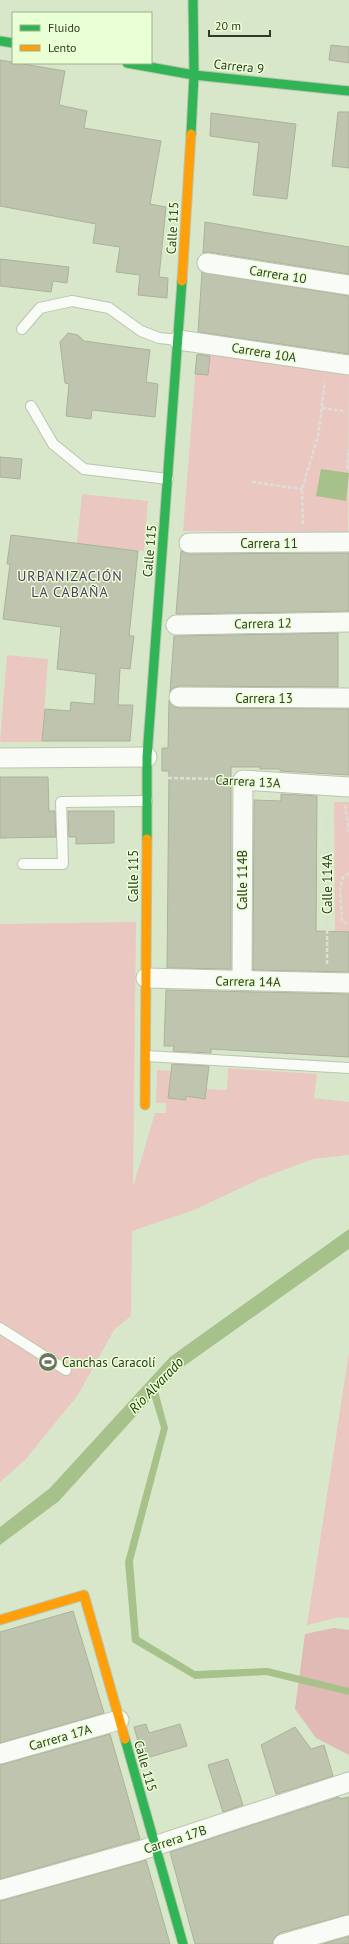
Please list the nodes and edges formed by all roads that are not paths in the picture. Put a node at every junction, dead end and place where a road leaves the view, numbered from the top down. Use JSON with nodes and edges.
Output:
{"nodes":[{"id":1,"x":193,"y":0,"type":"edge"},
{"id":2,"x":0,"y":41,"type":"edge"},
{"id":3,"x":12,"y":43,"type":"edge"},
{"id":4,"x":133,"y":64,"type":"edge"},
{"id":5,"x":194,"y":75,"type":"junction"},
{"id":6,"x":349,"y":91,"type":"edge"},
{"id":7,"x":206,"y":263,"type":"dead end"},
{"id":8,"x":349,"y":285,"type":"edge"},
{"id":9,"x":22,"y":329,"type":"dead end"},
{"id":10,"x":179,"y":340,"type":"junction"},
{"id":11,"x":349,"y":365,"type":"edge"},
{"id":12,"x":31,"y":406,"type":"dead end"},
{"id":13,"x":168,"y":479,"type":"junction"},
{"id":14,"x":349,"y":542,"type":"edge"},
{"id":15,"x":188,"y":543,"type":"dead end"},
{"id":16,"x":349,"y":622,"type":"edge"},
{"id":17,"x":176,"y":625,"type":"dead end"},
{"id":18,"x":348,"y":696,"type":"edge"},
{"id":19,"x":179,"y":698,"type":"dead end"},
{"id":20,"x":147,"y":757,"type":"junction"},
{"id":21,"x":0,"y":758,"type":"edge"},
{"id":22,"x":243,"y":780,"type":"joint"},
{"id":23,"x":340,"y":787,"type":"edge"},
{"id":24,"x":146,"y":801,"type":"junction"},
{"id":25,"x":23,"y":864,"type":"dead end"},
{"id":26,"x":146,"y":978,"type":"junction"},
{"id":27,"x":242,"y":980,"type":"junction"},
{"id":28,"x":349,"y":983,"type":"edge"},
{"id":29,"x":146,"y":1056,"type":"junction"},
{"id":30,"x":349,"y":1068,"type":"edge"},
{"id":31,"x":145,"y":1105,"type":"dead end"},
{"id":32,"x":0,"y":1328,"type":"edge"},
{"id":33,"x":66,"y":1370,"type":"dead end"},
{"id":34,"x":0,"y":1620,"type":"edge"},
{"id":35,"x":119,"y":1720,"type":"junction"},
{"id":36,"x":0,"y":1754,"type":"edge"},
{"id":37,"x":349,"y":1782,"type":"edge"},
{"id":38,"x":155,"y":1845,"type":"junction"},
{"id":39,"x":0,"y":1890,"type":"edge"},
{"id":40,"x":349,"y":1925,"type":"edge"},
{"id":41,"x":183,"y":1944,"type":"edge"},
{"id":42,"x":283,"y":1944,"type":"edge"}],
"edges":[{"from":1,"to":5,"type":"street","name":"Calle 115"},
{"from":2,"to":3,"type":"street"},
{"from":4,"to":5,"type":"street","name":"Carrera 9"},
{"from":5,"to":6,"type":"street","name":"Carrera 9"},
{"from":5,"to":10,"type":"street","name":"Calle 115"},
{"from":7,"to":8,"type":"street","name":"Carrera 10"},
{"from":9,"to":10,"type":"lane"},
{"from":10,"to":11,"type":"street","name":"Carrera 10A"},
{"from":10,"to":13,"type":"street","name":"Calle 115"},
{"from":12,"to":13,"type":"lane"},
{"from":13,"to":20,"type":"street","name":"Calle 115"},
{"from":14,"to":15,"type":"street","name":"Carrera 11"},
{"from":16,"to":17,"type":"street","name":"Carrera 12"},
{"from":18,"to":19,"type":"street","name":"Carrera 13"},
{"from":20,"to":21,"type":"street"},
{"from":20,"to":24,"type":"street","name":"Calle 115"},
{"from":22,"to":23,"type":"street","name":"Carrera 13A"},
{"from":22,"to":27,"type":"street","name":"Calle 114B"},
{"from":24,"to":25,"type":"lane"},
{"from":24,"to":26,"type":"street","name":"Calle 115"},
{"from":26,"to":27,"type":"street","name":"Carrera 14A"},
{"from":26,"to":29,"type":"street","name":"Calle 115"},
{"from":27,"to":28,"type":"street","name":"Carrera 14A"},
{"from":29,"to":30,"type":"lane"},
{"from":29,"to":31,"type":"street","name":"Calle 115"},
{"from":32,"to":33,"type":"lane"},
{"from":34,"to":35,"type":"street","name":"Calle 115"},
{"from":35,"to":36,"type":"street","name":"Carrera 17A"},
{"from":35,"to":38,"type":"street","name":"Calle 115"},
{"from":37,"to":38,"type":"street","name":"Carrera 17B"},
{"from":38,"to":39,"type":"street","name":"Carrera 17B"},
{"from":38,"to":41,"type":"street","name":"Calle 115"},
{"from":40,"to":42,"type":"street"}]}
